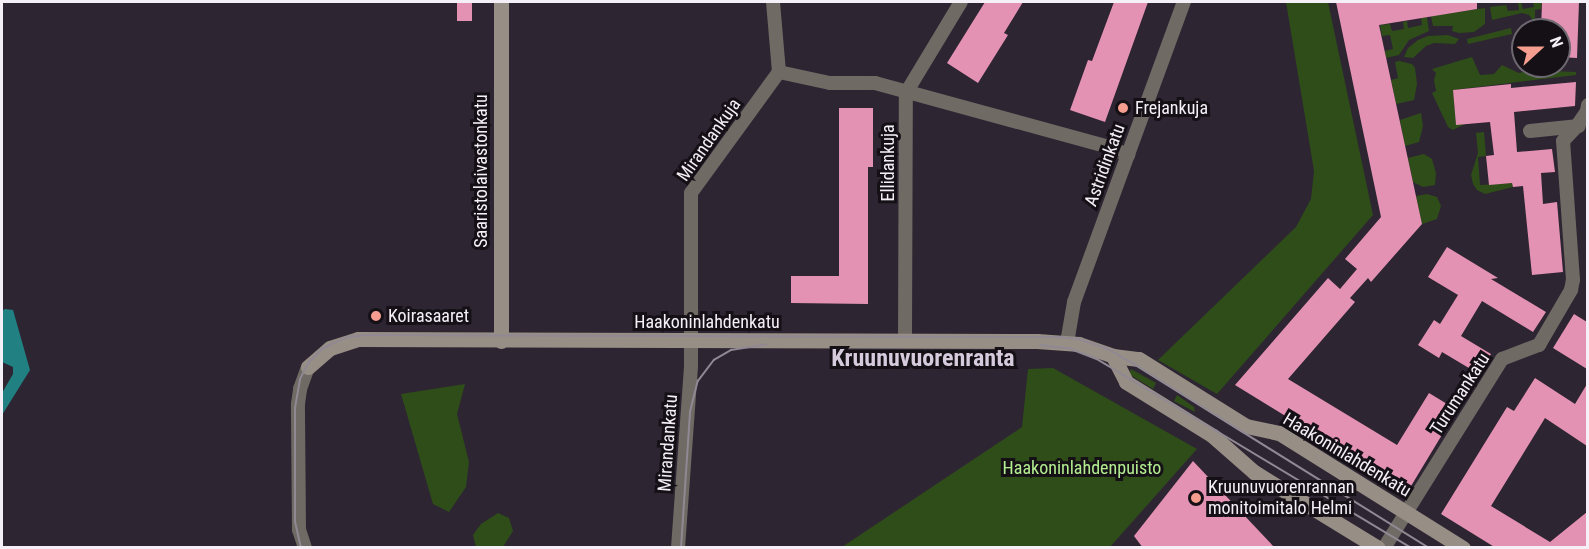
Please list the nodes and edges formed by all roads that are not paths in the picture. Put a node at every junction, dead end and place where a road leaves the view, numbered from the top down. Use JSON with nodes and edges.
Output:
{"nodes":[{"id":1,"x":501,"y":2,"type":"edge"},
{"id":2,"x":773,"y":2,"type":"edge"},
{"id":3,"x":962,"y":2,"type":"edge"},
{"id":4,"x":1184,"y":2,"type":"edge"},
{"id":5,"x":779,"y":72,"type":"junction"},
{"id":6,"x":906,"y":93,"type":"junction"},
{"id":7,"x":1587,"y":105,"type":"edge"},
{"id":8,"x":1582,"y":126,"type":"edge"},
{"id":9,"x":1530,"y":131,"type":"dead end"},
{"id":10,"x":1128,"y":156,"type":"junction"},
{"id":11,"x":905,"y":340,"type":"junction"},
{"id":12,"x":501,"y":341,"type":"junction"},
{"id":13,"x":692,"y":342,"type":"junction"},
{"id":14,"x":1067,"y":343,"type":"junction"},
{"id":15,"x":1113,"y":356,"type":"junction"},
{"id":16,"x":308,"y":367,"type":"joint"},
{"id":17,"x":1406,"y":512,"type":"junction"},
{"id":18,"x":305,"y":548,"type":"edge"},
{"id":19,"x":678,"y":548,"type":"edge"},
{"id":20,"x":1378,"y":548,"type":"edge"},
{"id":21,"x":1384,"y":548,"type":"edge"},
{"id":22,"x":1463,"y":548,"type":"edge"}],
"edges":[{"from":1,"to":12,"type":"street","name":"Saaristolaivastonkatu"},
{"from":2,"to":5,"type":"street"},
{"from":3,"to":6,"type":"street"},
{"from":4,"to":10,"type":"street","name":"Astridinkatu"},
{"from":5,"to":6,"type":"street"},
{"from":5,"to":13,"type":"street","name":"Mirandankuja"},
{"from":6,"to":10,"type":"street"},
{"from":6,"to":11,"type":"street","name":"Ellidankuja"},
{"from":7,"to":8,"type":"street","name":"Turumankatu"},
{"from":8,"to":9,"type":"street"},
{"from":8,"to":17,"type":"street","name":"Turumankatu"},
{"from":10,"to":14,"type":"street","name":"Astridinkatu"},
{"from":11,"to":13,"type":"street","name":"Haakoninlahdenkatu"},
{"from":11,"to":14,"type":"street","name":"Haakoninlahdenkatu"},
{"from":12,"to":13,"type":"street","name":"Haakoninlahdenkatu"},
{"from":12,"to":16,"type":"street","name":"Haakoninlahdenkatu"},
{"from":13,"to":19,"type":"street","name":"Mirandankatu"},
{"from":14,"to":15,"type":"street","name":"Haakoninlahdenkatu"},
{"from":15,"to":17,"type":"street","name":"Haakoninlahdenkatu"},
{"from":15,"to":20,"type":"street"},
{"from":16,"to":18,"type":"street"},
{"from":17,"to":21,"type":"street","name":"Turumankatu"},
{"from":17,"to":22,"type":"street","name":"Haakoninlahdenkatu"}]}
